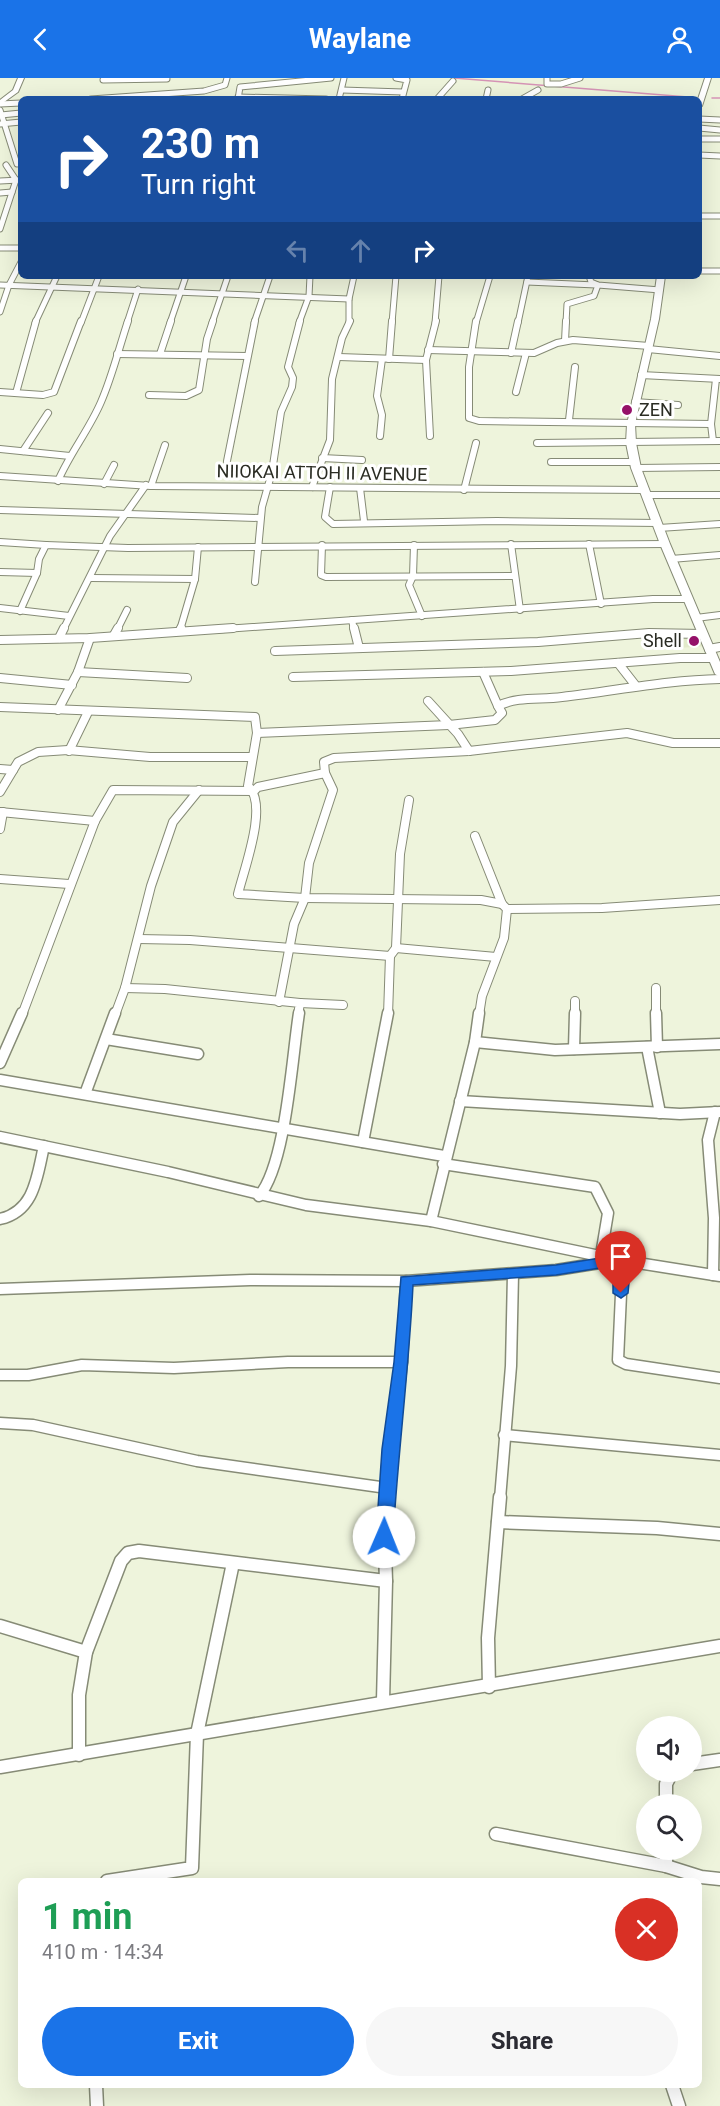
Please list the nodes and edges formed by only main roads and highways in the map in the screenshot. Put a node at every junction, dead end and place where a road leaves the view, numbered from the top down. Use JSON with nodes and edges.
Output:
{"nodes":[{"id":1,"x":22,"y":78,"type":"edge"},
{"id":2,"x":700,"y":78,"type":"edge"},
{"id":3,"x":708,"y":78,"type":"edge"},
{"id":4,"x":696,"y":96,"type":"edge"},
{"id":5,"x":702,"y":97,"type":"edge"},
{"id":6,"x":0,"y":103,"type":"edge"},
{"id":7,"x":662,"y":279,"type":"edge"},
{"id":8,"x":720,"y":674,"type":"edge"}],
"edges":[{"from":1,"to":6,"type":"main road"},
{"from":2,"to":4,"type":"main road"},
{"from":3,"to":5,"type":"main road"},
{"from":7,"to":8,"type":"main road"}]}
